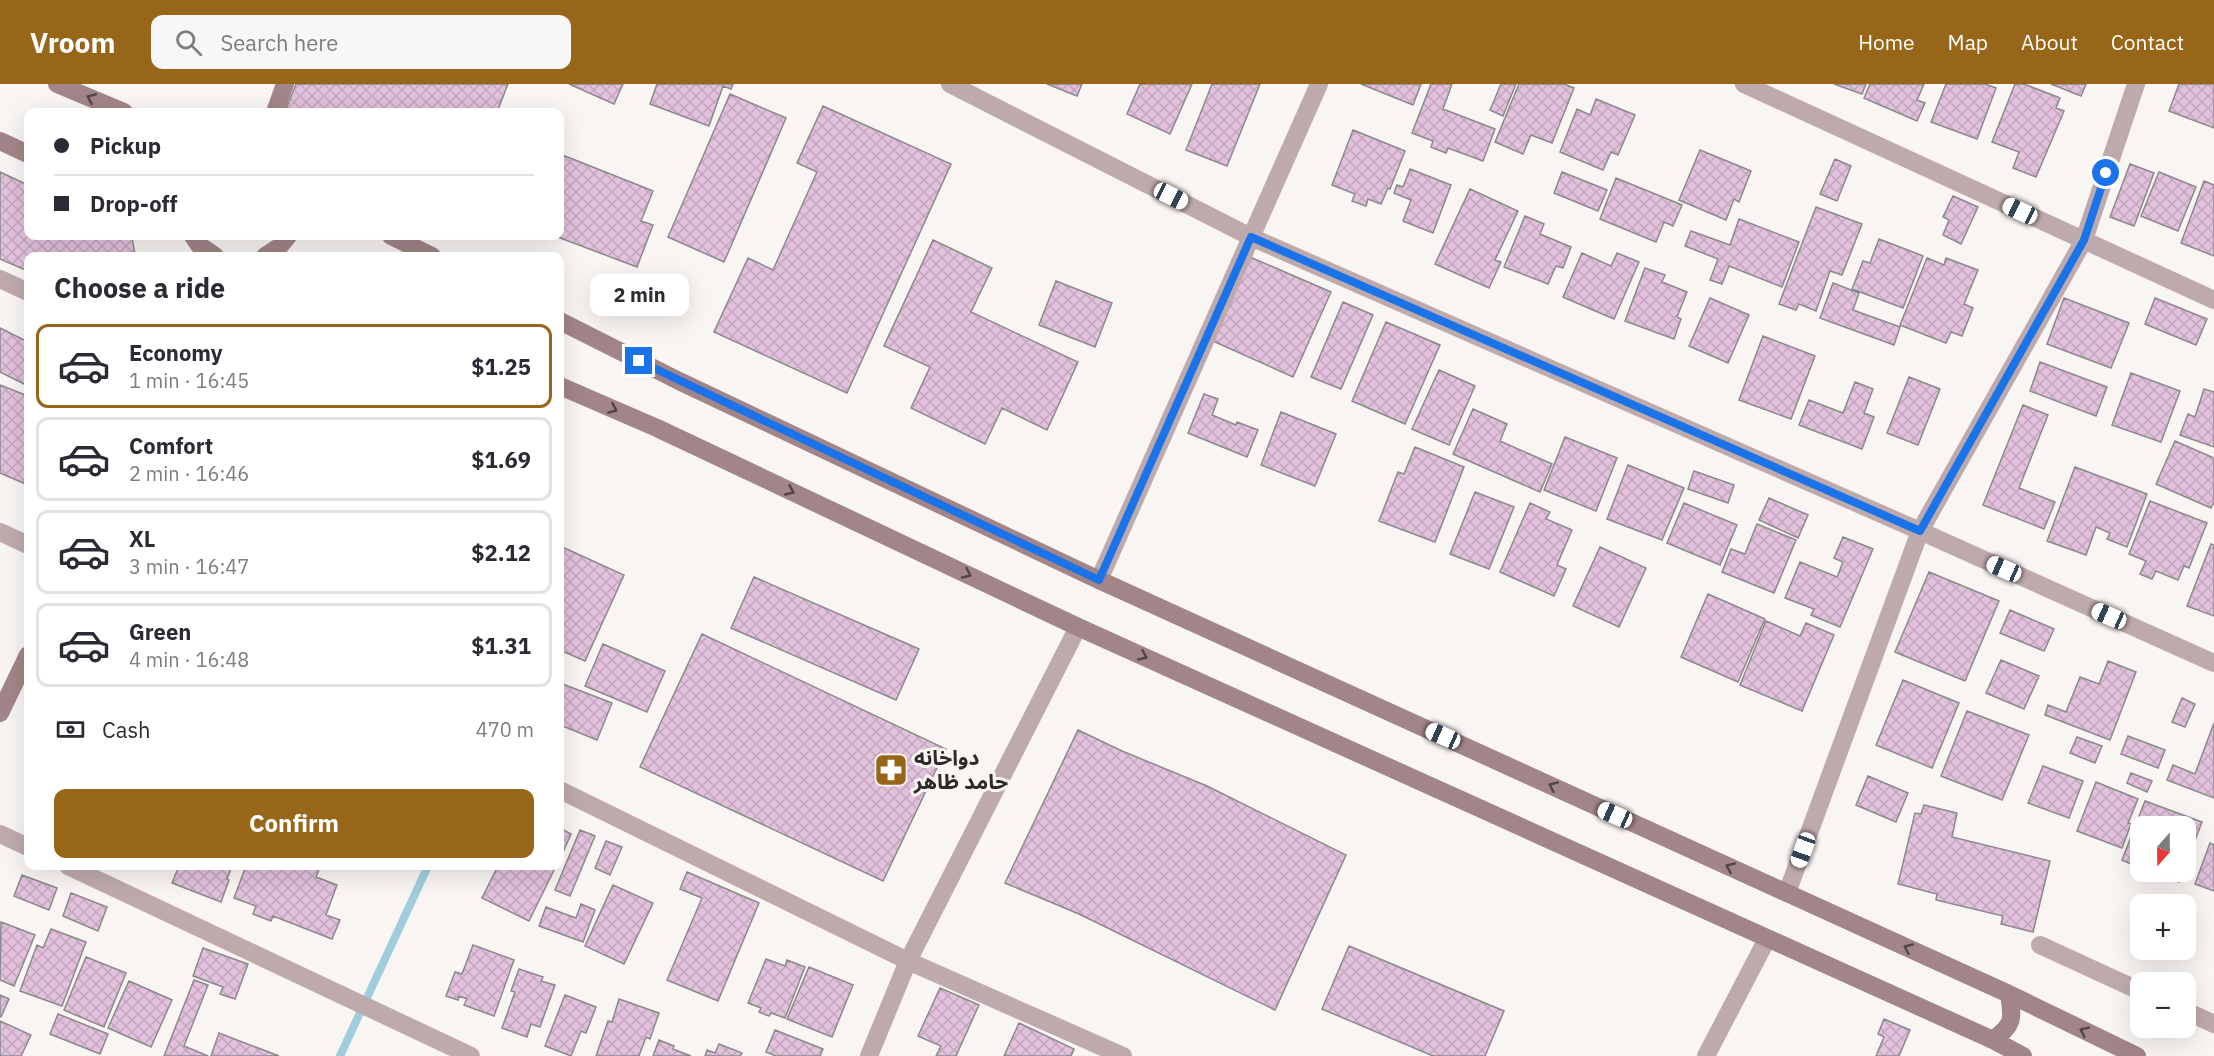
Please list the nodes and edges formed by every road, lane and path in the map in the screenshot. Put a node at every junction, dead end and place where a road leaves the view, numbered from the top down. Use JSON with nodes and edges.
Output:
{"nodes":[{"id":1,"x":57,"y":84,"type":"edge"},
{"id":2,"x":285,"y":84,"type":"edge"},
{"id":3,"x":950,"y":84,"type":"edge"},
{"id":4,"x":1319,"y":84,"type":"edge"},
{"id":5,"x":1744,"y":84,"type":"edge"},
{"id":6,"x":2136,"y":84,"type":"edge"},
{"id":7,"x":114,"y":108,"type":"edge"},
{"id":8,"x":276,"y":108,"type":"edge"},
{"id":9,"x":0,"y":141,"type":"edge"},
{"id":10,"x":24,"y":152,"type":"edge"},
{"id":11,"x":1251,"y":237,"type":"junction"},
{"id":12,"x":196,"y":240,"type":"edge"},
{"id":13,"x":285,"y":240,"type":"edge"},
{"id":14,"x":399,"y":240,"type":"edge"},
{"id":15,"x":2084,"y":240,"type":"junction"},
{"id":16,"x":209,"y":252,"type":"edge"},
{"id":17,"x":272,"y":252,"type":"edge"},
{"id":18,"x":424,"y":252,"type":"edge"},
{"id":19,"x":0,"y":279,"type":"edge"},
{"id":20,"x":24,"y":290,"type":"edge"},
{"id":21,"x":2214,"y":300,"type":"edge"},
{"id":22,"x":564,"y":323,"type":"edge"},
{"id":23,"x":564,"y":388,"type":"edge"},
{"id":24,"x":1920,"y":531,"type":"junction"},
{"id":25,"x":0,"y":532,"type":"edge"},
{"id":26,"x":24,"y":542,"type":"edge"},
{"id":27,"x":1099,"y":580,"type":"junction"},
{"id":28,"x":1078,"y":627,"type":"junction"},
{"id":29,"x":24,"y":662,"type":"edge"},
{"id":30,"x":2214,"y":663,"type":"edge"},
{"id":31,"x":0,"y":713,"type":"edge"},
{"id":32,"x":564,"y":792,"type":"edge"},
{"id":33,"x":0,"y":834,"type":"edge"},
{"id":34,"x":24,"y":845,"type":"edge"},
{"id":35,"x":76,"y":870,"type":"edge"},
{"id":36,"x":1787,"y":893,"type":"junction"},
{"id":37,"x":1767,"y":939,"type":"junction"},
{"id":38,"x":2040,"y":945,"type":"dead end"},
{"id":39,"x":908,"y":961,"type":"junction"},
{"id":40,"x":2130,"y":986,"type":"edge"},
{"id":41,"x":2009,"y":994,"type":"junction"},
{"id":42,"x":2196,"y":1016,"type":"edge"},
{"id":43,"x":2214,"y":1024,"type":"edge"},
{"id":44,"x":1993,"y":1040,"type":"junction"},
{"id":45,"x":2133,"y":1055,"type":"edge"},
{"id":46,"x":471,"y":1056,"type":"edge"},
{"id":47,"x":869,"y":1056,"type":"edge"},
{"id":48,"x":1123,"y":1056,"type":"edge"},
{"id":49,"x":1706,"y":1056,"type":"edge"},
{"id":50,"x":2024,"y":1056,"type":"edge"}],
"edges":[{"from":7,"to":1,"type":"main road","one_way":true},
{"from":2,"to":8,"type":"main road"},
{"from":3,"to":11,"type":"street"},
{"from":4,"to":11,"type":"street"},
{"from":5,"to":15,"type":"street"},
{"from":6,"to":15,"type":"street"},
{"from":9,"to":10,"type":"main road"},
{"from":11,"to":24,"type":"street"},
{"from":11,"to":27,"type":"street"},
{"from":12,"to":16,"type":"main road"},
{"from":13,"to":17,"type":"main road"},
{"from":14,"to":18,"type":"main road"},
{"from":15,"to":21,"type":"street"},
{"from":15,"to":24,"type":"street"},
{"from":19,"to":20,"type":"street"},
{"from":22,"to":27,"type":"main road"},
{"from":23,"to":28,"type":"main road","one_way":true},
{"from":24,"to":30,"type":"street"},
{"from":24,"to":36,"type":"street"},
{"from":25,"to":26,"type":"street"},
{"from":36,"to":27,"type":"main road","one_way":true},
{"from":28,"to":37,"type":"main road","one_way":true},
{"from":28,"to":39,"type":"street"},
{"from":29,"to":31,"type":"main road"},
{"from":32,"to":39,"type":"street"},
{"from":33,"to":34,"type":"street"},
{"from":35,"to":46,"type":"street"},
{"from":41,"to":36,"type":"main road","one_way":true},
{"from":37,"to":44,"type":"main road"},
{"from":37,"to":49,"type":"street"},
{"from":38,"to":40,"type":"street"},
{"from":39,"to":47,"type":"street"},
{"from":39,"to":48,"type":"street"},
{"from":41,"to":44,"type":"main road"},
{"from":45,"to":41,"type":"main road","one_way":true},
{"from":42,"to":43,"type":"street"},
{"from":44,"to":50,"type":"main road"}]}
